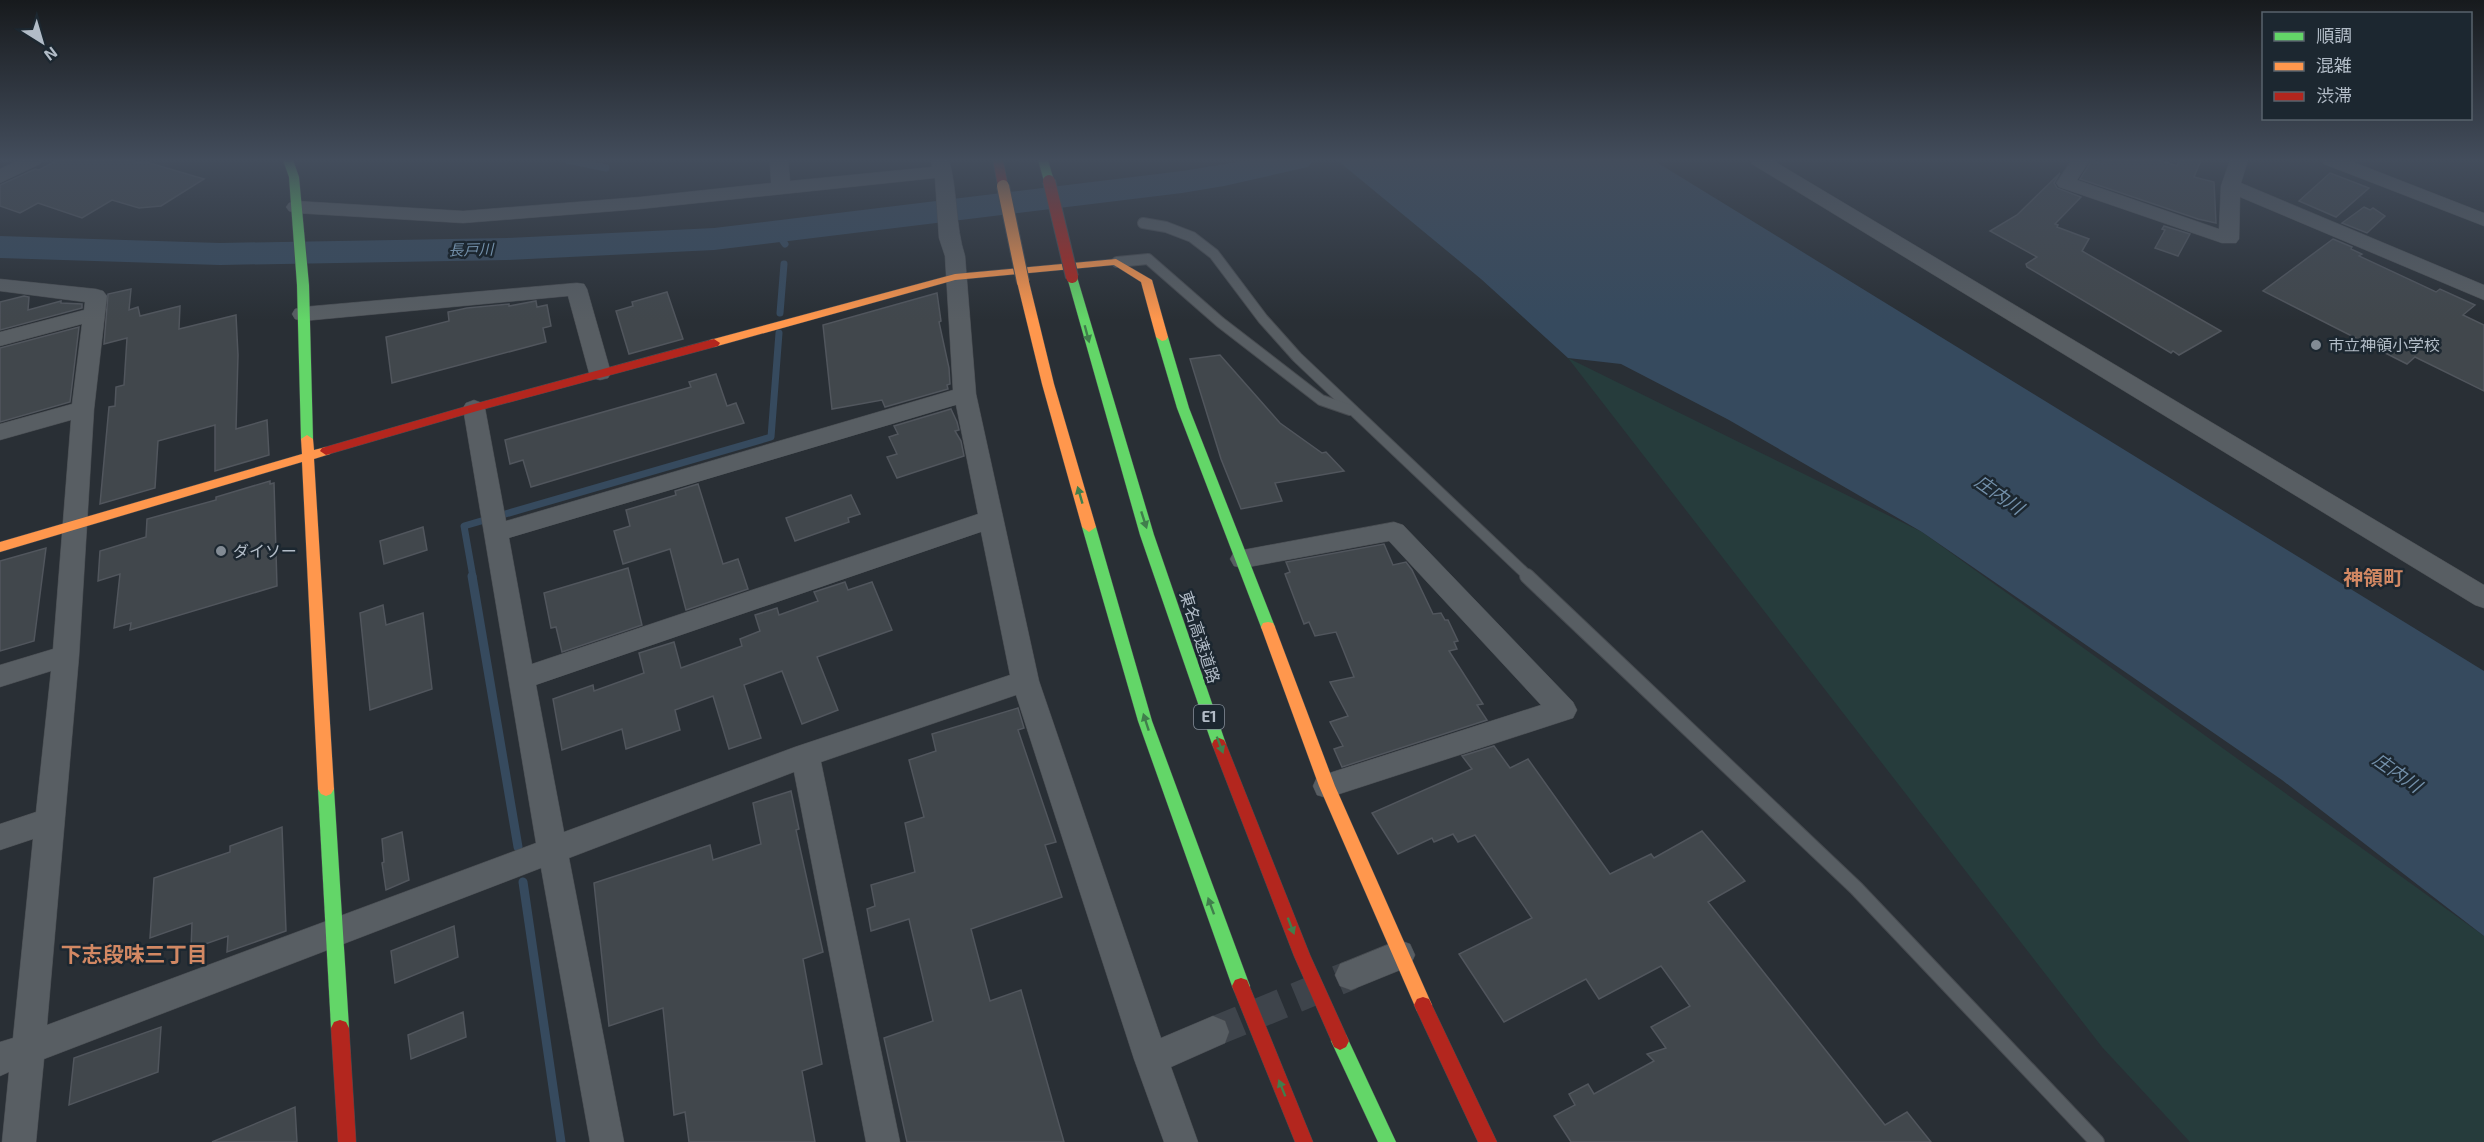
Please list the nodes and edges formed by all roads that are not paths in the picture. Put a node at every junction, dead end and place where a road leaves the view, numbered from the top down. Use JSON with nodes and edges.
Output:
{"nodes":[{"id":1,"x":297,"y":213,"type":"edge"},
{"id":2,"x":401,"y":213,"type":"edge"},
{"id":3,"x":510,"y":213,"type":"edge"},
{"id":4,"x":946,"y":213,"type":"edge"},
{"id":5,"x":1009,"y":213,"type":"edge"},
{"id":6,"x":1057,"y":213,"type":"edge"},
{"id":7,"x":1847,"y":213,"type":"edge"},
{"id":8,"x":2154,"y":213,"type":"edge"},
{"id":9,"x":2230,"y":213,"type":"edge"},
{"id":10,"x":2296,"y":213,"type":"edge"},
{"id":11,"x":2467,"y":213,"type":"edge"},
{"id":12,"x":2484,"y":220,"type":"edge"},
{"id":13,"x":1143,"y":223,"type":"dead end"},
{"id":14,"x":1116,"y":262,"type":"junction"},
{"id":15,"x":956,"y":277,"type":"junction"},
{"id":16,"x":0,"y":285,"type":"edge"},
{"id":17,"x":2484,"y":293,"type":"edge"},
{"id":18,"x":95,"y":314,"type":"junction"},
{"id":19,"x":303,"y":314,"type":"junction"},
{"id":20,"x":0,"y":339,"type":"edge"},
{"id":21,"x":600,"y":374,"type":"junction"},
{"id":22,"x":965,"y":394,"type":"junction"},
{"id":23,"x":474,"y":408,"type":"junction"},
{"id":24,"x":83,"y":409,"type":"junction"},
{"id":25,"x":1355,"y":411,"type":"junction"},
{"id":26,"x":0,"y":432,"type":"edge"},
{"id":27,"x":307,"y":456,"type":"junction"},
{"id":28,"x":989,"y":520,"type":"junction"},
{"id":29,"x":76,"y":524,"type":"junction"},
{"id":30,"x":494,"y":524,"type":"junction"},
{"id":31,"x":0,"y":548,"type":"edge"},
{"id":32,"x":1243,"y":559,"type":"junction"},
{"id":33,"x":2484,"y":598,"type":"edge"},
{"id":34,"x":66,"y":656,"type":"junction"},
{"id":35,"x":0,"y":676,"type":"edge"},
{"id":36,"x":521,"y":679,"type":"junction"},
{"id":37,"x":1025,"y":681,"type":"junction"},
{"id":38,"x":805,"y":755,"type":"junction"},
{"id":39,"x":1327,"y":786,"type":"junction"},
{"id":40,"x":49,"y":821,"type":"junction"},
{"id":41,"x":0,"y":837,"type":"edge"},
{"id":42,"x":554,"y":851,"type":"junction"},
{"id":43,"x":334,"y":932,"type":"junction"},
{"id":44,"x":1399,"y":955,"type":"junction"},
{"id":45,"x":1351,"y":975,"type":"tunnel mouth"},
{"id":46,"x":1213,"y":1032,"type":"tunnel mouth"},
{"id":47,"x":14,"y":1053,"type":"edge"},
{"id":48,"x":1150,"y":1059,"type":"junction"},
{"id":49,"x":20,"y":1142,"type":"edge"},
{"id":50,"x":347,"y":1142,"type":"edge"},
{"id":51,"x":607,"y":1142,"type":"edge"},
{"id":52,"x":884,"y":1142,"type":"edge"},
{"id":53,"x":1181,"y":1142,"type":"edge"},
{"id":54,"x":1304,"y":1142,"type":"edge"},
{"id":55,"x":1387,"y":1142,"type":"edge"},
{"id":56,"x":1488,"y":1142,"type":"edge"},
{"id":57,"x":2097,"y":1142,"type":"edge"}],
"edges":[{"from":1,"to":19,"type":"main road"},
{"from":2,"to":3,"type":"street"},
{"from":4,"to":15,"type":"street"},
{"from":54,"to":5,"type":"main road","one_way":true,"bridge":true},
{"from":6,"to":55,"type":"main road","name":"東名高速道路","number":"E1","one_way":true,"bridge":true},
{"from":7,"to":33,"type":"street"},
{"from":8,"to":9,"type":"street"},
{"from":10,"to":17,"type":"street"},
{"from":11,"to":12,"type":"street"},
{"from":13,"to":25,"type":"lane"},
{"from":14,"to":15,"type":"main road"},
{"from":14,"to":25,"type":"lane"},
{"from":14,"to":32,"type":"main road"},
{"from":15,"to":21,"type":"main road"},
{"from":15,"to":22,"type":"street"},
{"from":16,"to":18,"type":"street"},
{"from":18,"to":20,"type":"street"},
{"from":18,"to":24,"type":"street"},
{"from":19,"to":21,"type":"street"},
{"from":19,"to":27,"type":"main road"},
{"from":21,"to":23,"type":"main road"},
{"from":22,"to":28,"type":"street"},
{"from":22,"to":30,"type":"street"},
{"from":23,"to":27,"type":"main road"},
{"from":23,"to":30,"type":"street"},
{"from":24,"to":26,"type":"street"},
{"from":24,"to":29,"type":"street"},
{"from":25,"to":57,"type":"lane"},
{"from":27,"to":29,"type":"main road"},
{"from":27,"to":43,"type":"main road"},
{"from":28,"to":36,"type":"street"},
{"from":28,"to":37,"type":"street"},
{"from":29,"to":31,"type":"main road"},
{"from":29,"to":34,"type":"street"},
{"from":30,"to":36,"type":"street"},
{"from":32,"to":39,"type":"main road"},
{"from":32,"to":39,"type":"street"},
{"from":34,"to":35,"type":"street"},
{"from":34,"to":40,"type":"street"},
{"from":36,"to":42,"type":"street"},
{"from":37,"to":38,"type":"street"},
{"from":37,"to":48,"type":"street"},
{"from":38,"to":42,"type":"street"},
{"from":38,"to":52,"type":"street"},
{"from":39,"to":44,"type":"main road"},
{"from":40,"to":41,"type":"street"},
{"from":40,"to":47,"type":"street"},
{"from":42,"to":43,"type":"street"},
{"from":42,"to":51,"type":"street"},
{"from":43,"to":47,"type":"street"},
{"from":43,"to":50,"type":"main road"},
{"from":44,"to":45,"type":"street"},
{"from":44,"to":56,"type":"main road"},
{"from":46,"to":48,"type":"street"},
{"from":47,"to":49,"type":"street"},
{"from":48,"to":53,"type":"street"}]}
